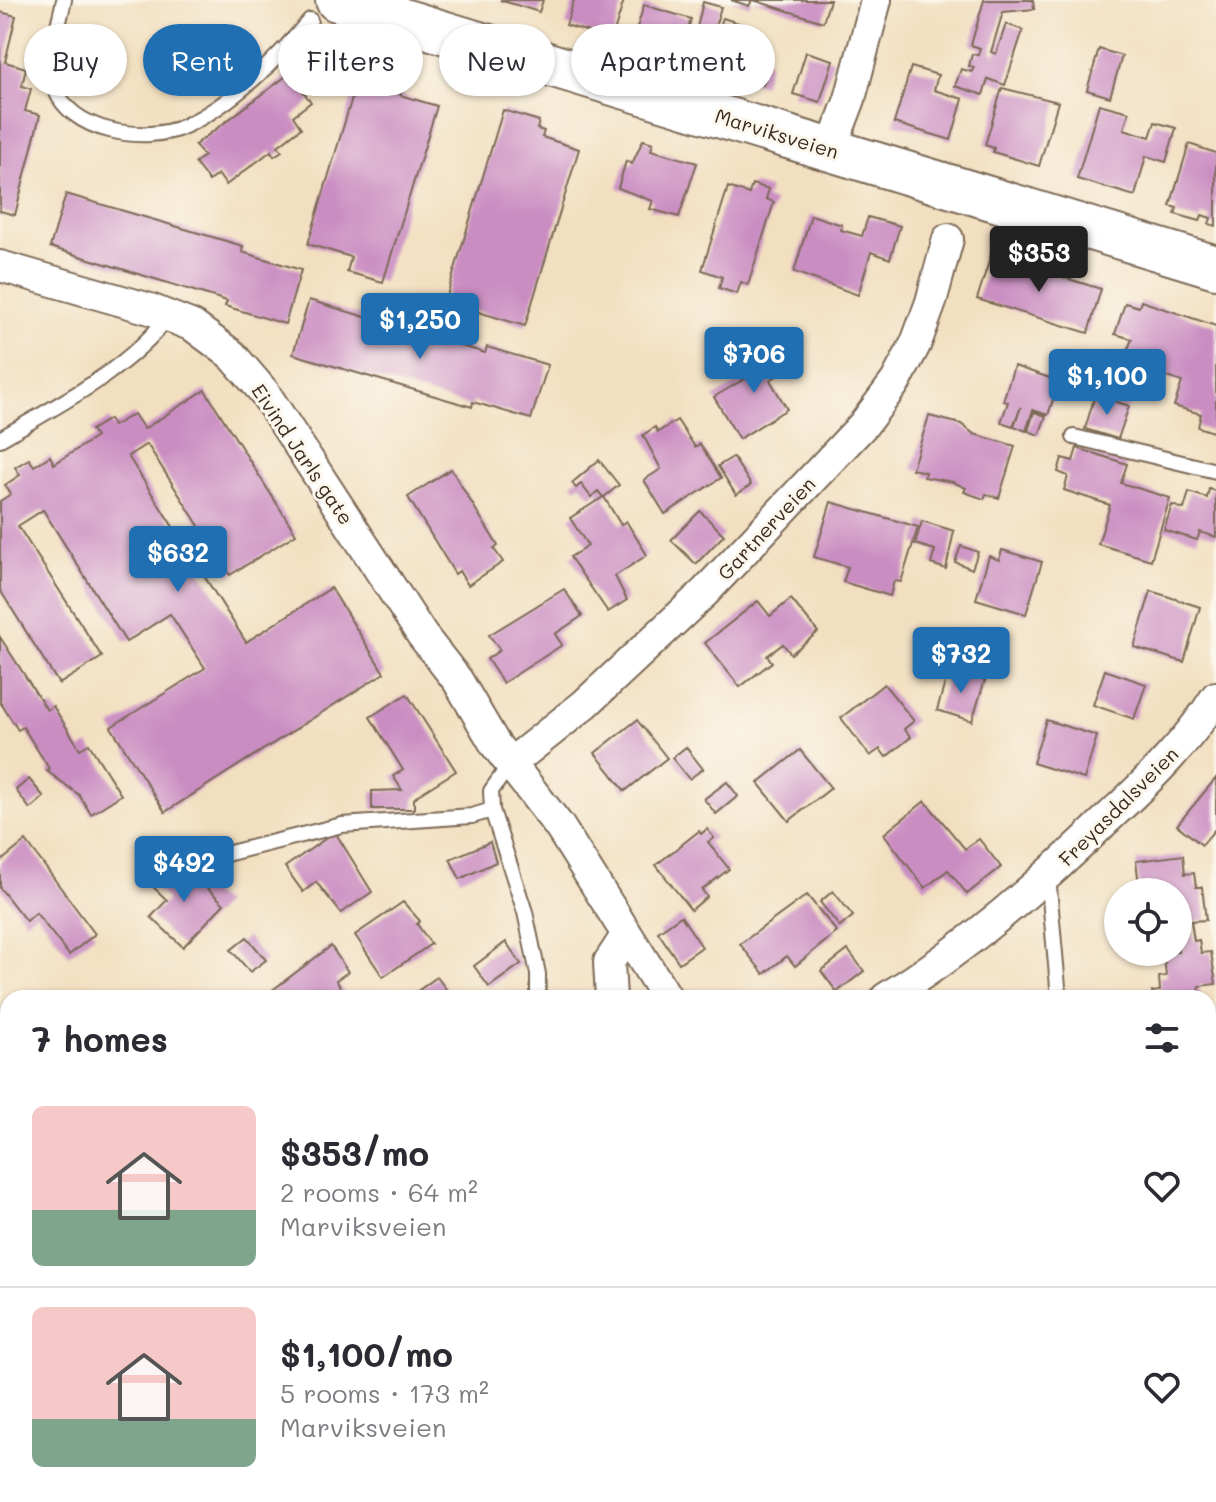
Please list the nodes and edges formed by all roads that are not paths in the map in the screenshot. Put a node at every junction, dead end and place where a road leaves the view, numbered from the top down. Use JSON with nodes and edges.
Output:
{"nodes":[{"id":1,"x":64,"y":0,"type":"edge"},
{"id":2,"x":876,"y":0,"type":"edge"},
{"id":3,"x":324,"y":10,"type":"edge"},
{"id":4,"x":831,"y":149,"type":"junction"},
{"id":5,"x":948,"y":239,"type":"dead end"},
{"id":6,"x":0,"y":266,"type":"edge"},
{"id":7,"x":1216,"y":267,"type":"edge"},
{"id":8,"x":168,"y":317,"type":"junction"},
{"id":9,"x":1074,"y":437,"type":"dead end"},
{"id":10,"x":0,"y":439,"type":"edge"},
{"id":11,"x":1216,"y":471,"type":"edge"},
{"id":12,"x":1216,"y":697,"type":"edge"},
{"id":13,"x":510,"y":764,"type":"junction"},
{"id":14,"x":492,"y":810,"type":"junction"},
{"id":15,"x":226,"y":854,"type":"dead end"},
{"id":16,"x":1048,"y":875,"type":"junction"},
{"id":17,"x":626,"y":936,"type":"junction"},
{"id":18,"x":538,"y":990,"type":"edge"},
{"id":19,"x":611,"y":990,"type":"edge"},
{"id":20,"x":662,"y":990,"type":"edge"},
{"id":21,"x":899,"y":990,"type":"edge"},
{"id":22,"x":1058,"y":990,"type":"edge"}],
"edges":[{"from":1,"to":3,"type":"lane"},
{"from":2,"to":4,"type":"street"},
{"from":3,"to":4,"type":"main road","name":"Marviksveien"},
{"from":4,"to":7,"type":"main road","name":"Marviksveien"},
{"from":5,"to":13,"type":"street","name":"Gartnerveien"},
{"from":6,"to":8,"type":"street","name":"Eivind Jarls gate"},
{"from":8,"to":10,"type":"lane"},
{"from":8,"to":13,"type":"street","name":"Eivind Jarls gate"},
{"from":9,"to":11,"type":"lane"},
{"from":12,"to":16,"type":"street","name":"Freyasdalsveien"},
{"from":13,"to":14,"type":"lane"},
{"from":13,"to":17,"type":"street","name":"Eivind Jarls gate"},
{"from":14,"to":15,"type":"lane"},
{"from":14,"to":18,"type":"lane"},
{"from":16,"to":21,"type":"street","name":"Freyasdalsveien"},
{"from":16,"to":22,"type":"lane","name":"Freyasdalsveien"},
{"from":17,"to":19,"type":"street"},
{"from":17,"to":20,"type":"street","name":"Eivind Jarls gate"}]}
